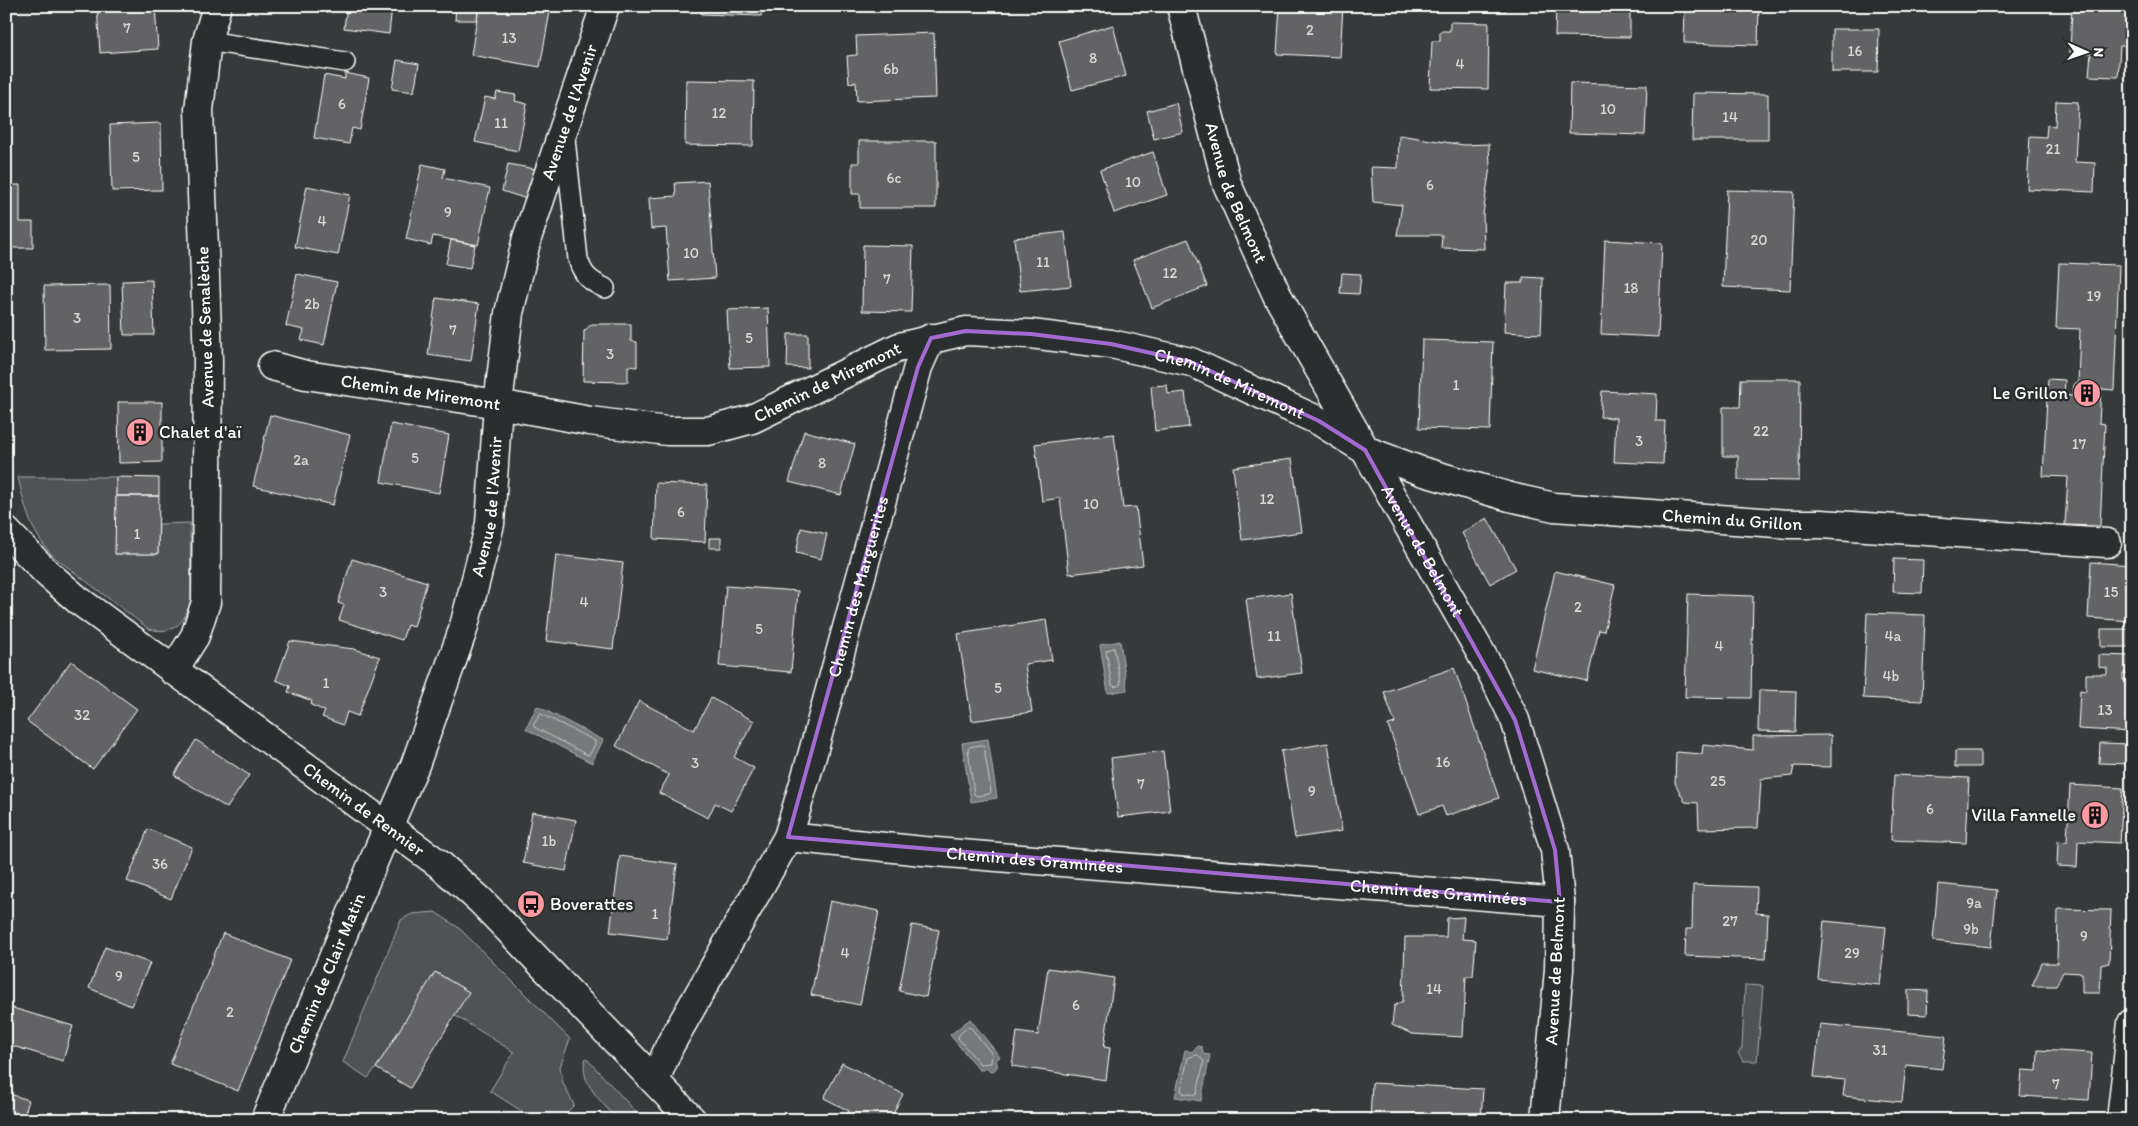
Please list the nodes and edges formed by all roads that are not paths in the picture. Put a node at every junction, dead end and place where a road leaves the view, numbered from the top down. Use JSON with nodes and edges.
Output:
{"nodes":[{"id":1,"x":217,"y":6,"type":"edge"},
{"id":2,"x":605,"y":6,"type":"edge"},
{"id":3,"x":1181,"y":6,"type":"edge"},
{"id":4,"x":207,"y":41,"type":"junction"},
{"id":5,"x":345,"y":62,"type":"dead end"},
{"id":6,"x":564,"y":132,"type":"junction"},
{"id":7,"x":605,"y":288,"type":"dead end"},
{"id":8,"x":931,"y":338,"type":"junction"},
{"id":9,"x":272,"y":366,"type":"dead end"},
{"id":10,"x":498,"y":404,"type":"junction"},
{"id":11,"x":1366,"y":450,"type":"junction"},
{"id":12,"x":6,"y":531,"type":"edge"},
{"id":13,"x":2107,"y":543,"type":"dead end"},
{"id":14,"x":173,"y":671,"type":"junction"},
{"id":15,"x":388,"y":826,"type":"junction"},
{"id":16,"x":788,"y":837,"type":"junction"},
{"id":17,"x":1560,"y":902,"type":"junction"},
{"id":18,"x":2132,"y":1023,"type":"edge"},
{"id":19,"x":654,"y":1080,"type":"junction"},
{"id":20,"x":266,"y":1120,"type":"edge"},
{"id":21,"x":692,"y":1120,"type":"edge"},
{"id":22,"x":1546,"y":1120,"type":"edge"},
{"id":23,"x":2121,"y":1120,"type":"edge"}],
"edges":[{"from":1,"to":4,"type":"street","name":"Avenue de Senalèche"},
{"from":2,"to":6,"type":"street","name":"Avenue de l'Avenir"},
{"from":3,"to":11,"type":"street","name":"Avenue de Belmont"},
{"from":4,"to":5,"type":"lane"},
{"from":4,"to":14,"type":"street","name":"Avenue de Senalèche"},
{"from":6,"to":7,"type":"lane"},
{"from":6,"to":10,"type":"street","name":"Avenue de l'Avenir"},
{"from":8,"to":10,"type":"street","name":"Chemin de Miremont"},
{"from":8,"to":11,"type":"street","name":"Chemin de Miremont"},
{"from":8,"to":16,"type":"street","name":"Chemin des Marguerites"},
{"from":9,"to":10,"type":"street","name":"Chemin de Miremont"},
{"from":10,"to":15,"type":"street","name":"Avenue de l'Avenir"},
{"from":11,"to":13,"type":"street","name":"Chemin du Grillon"},
{"from":11,"to":17,"type":"street","name":"Avenue de Belmont"},
{"from":12,"to":14,"type":"street","name":"Chemin de Rennier"},
{"from":14,"to":15,"type":"street","name":"Chemin de Rennier"},
{"from":15,"to":19,"type":"street","name":"Chemin de Rennier"},
{"from":15,"to":20,"type":"street","name":"Chemin de Clair Matin"},
{"from":16,"to":17,"type":"street","name":"Chemin des Graminées"},
{"from":16,"to":19,"type":"street"},
{"from":17,"to":22,"type":"street","name":"Avenue de Belmont"},
{"from":18,"to":23,"type":"street"},
{"from":19,"to":21,"type":"street","name":"Chemin de Rennier"}]}
